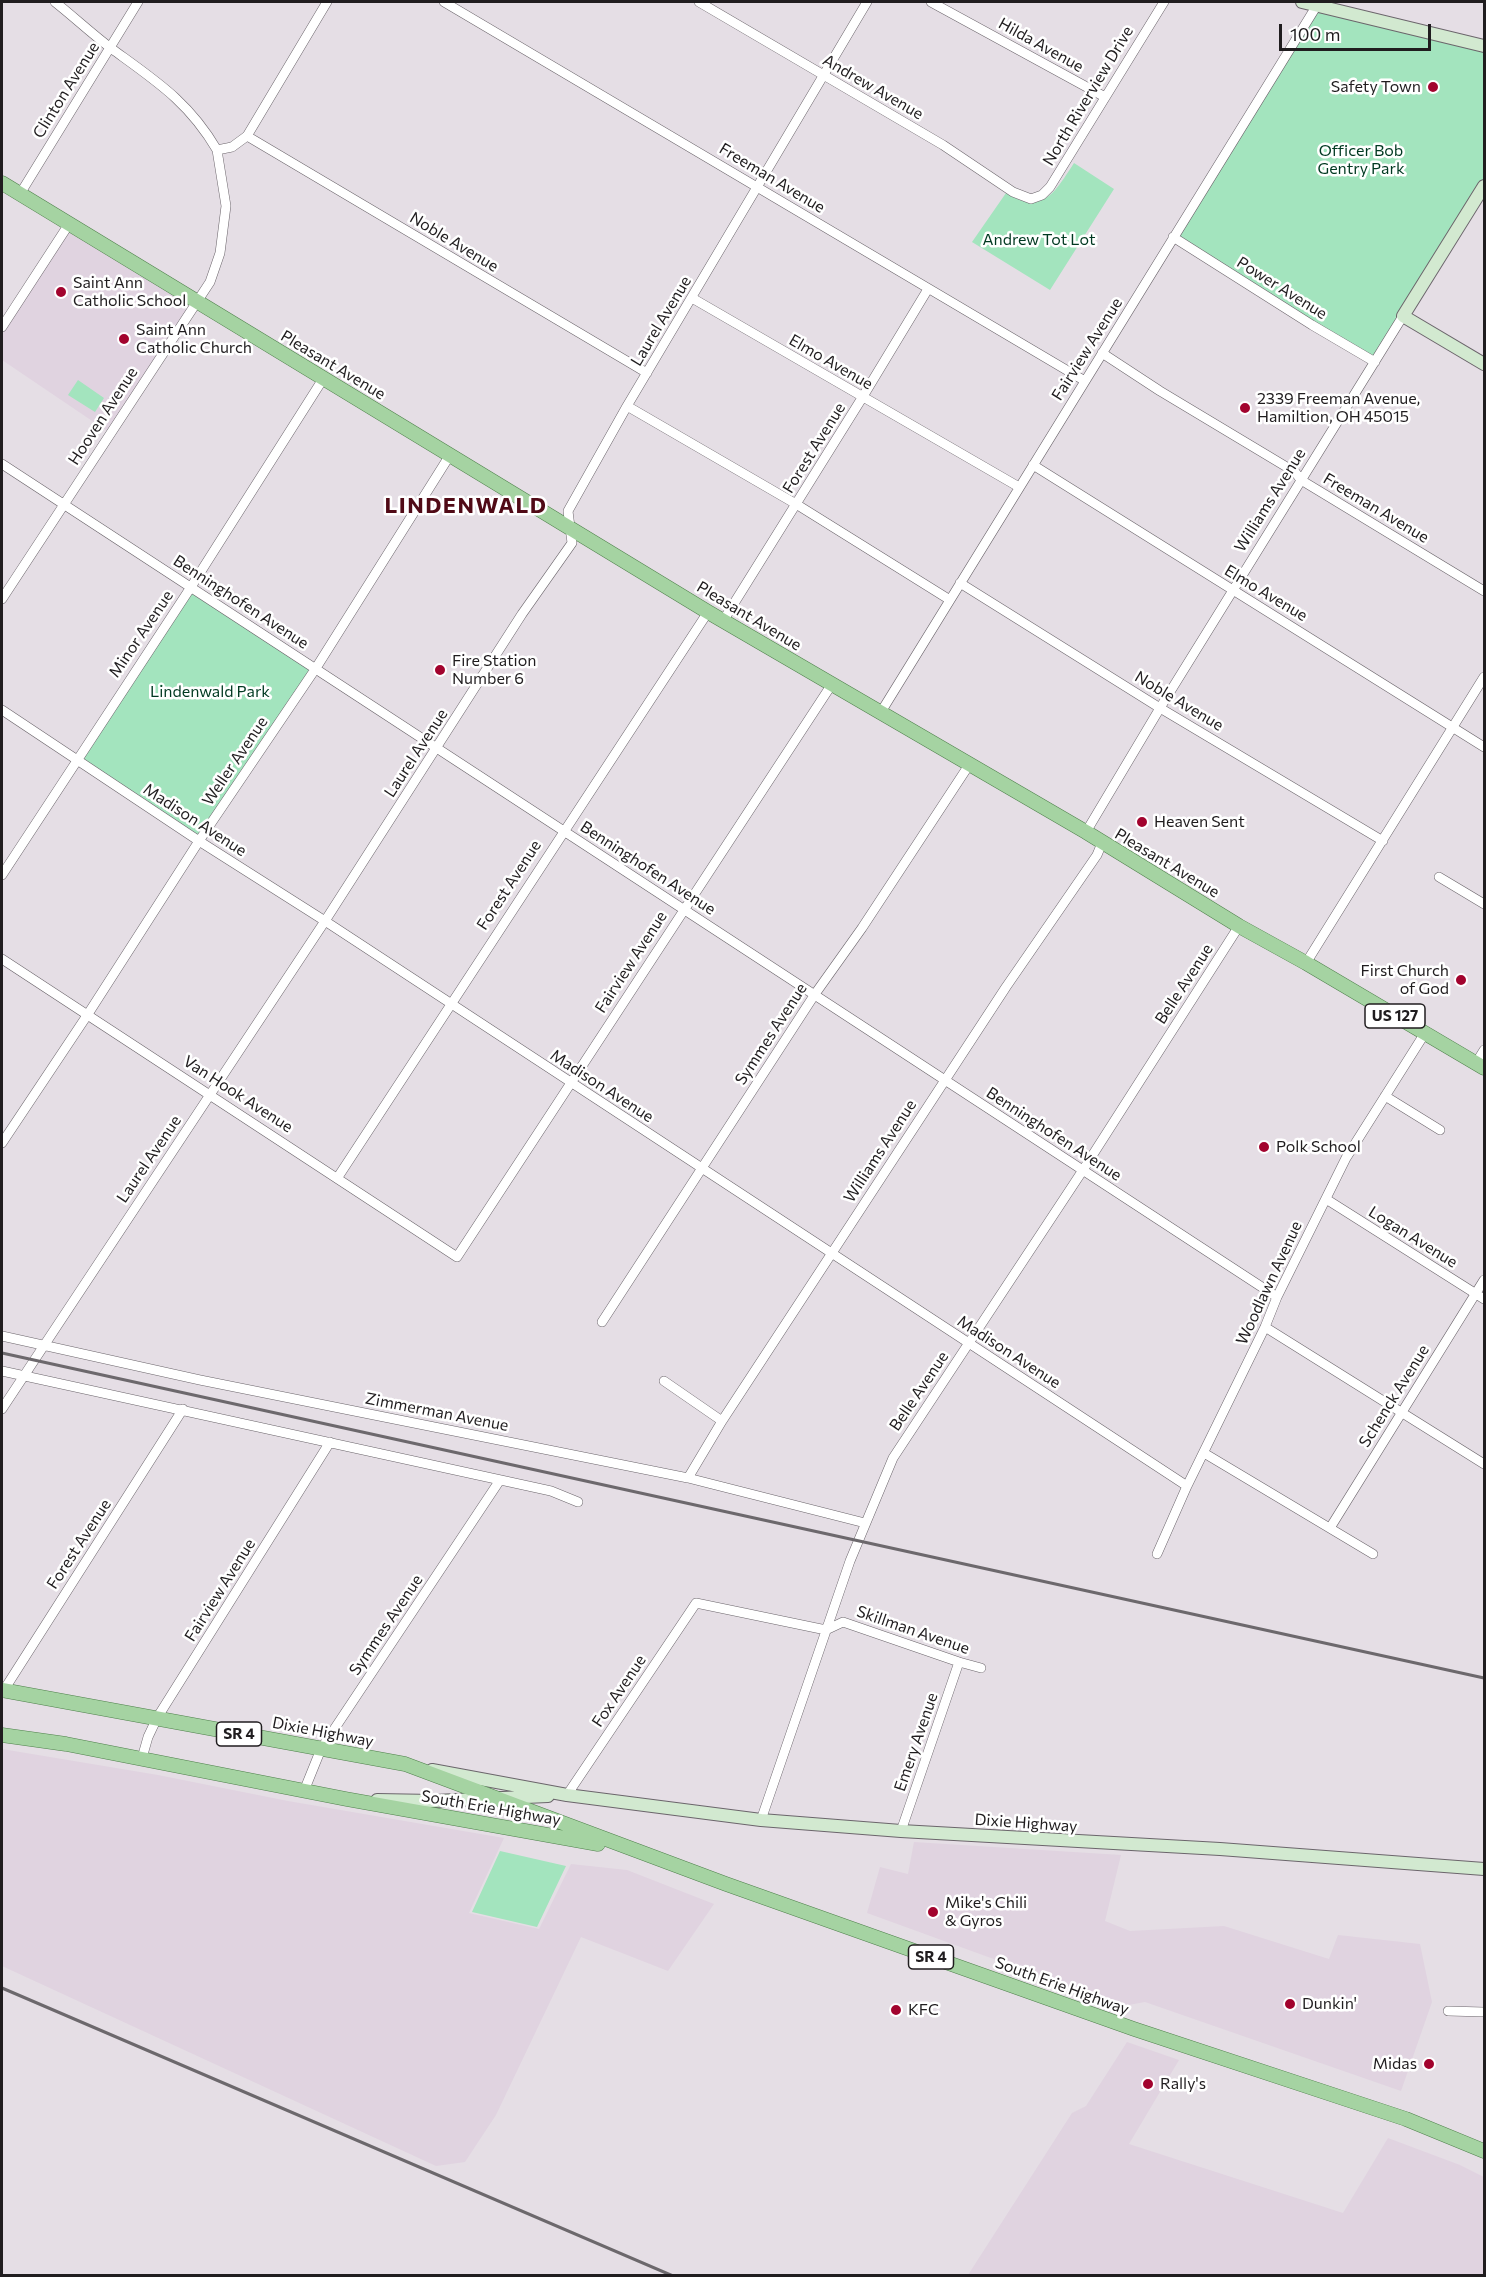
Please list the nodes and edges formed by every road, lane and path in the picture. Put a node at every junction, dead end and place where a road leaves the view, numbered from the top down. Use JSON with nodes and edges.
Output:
{"nodes":[{"id":1,"x":55,"y":2,"type":"edge"},
{"id":2,"x":138,"y":2,"type":"edge"},
{"id":3,"x":327,"y":2,"type":"edge"},
{"id":4,"x":444,"y":2,"type":"edge"},
{"id":5,"x":699,"y":2,"type":"edge"},
{"id":6,"x":867,"y":2,"type":"edge"},
{"id":7,"x":931,"y":2,"type":"edge"},
{"id":8,"x":1164,"y":2,"type":"edge"},
{"id":9,"x":1302,"y":2,"type":"edge"},
{"id":10,"x":1318,"y":3,"type":"edge"},
{"id":11,"x":1485,"y":46,"type":"edge"},
{"id":12,"x":110,"y":47,"type":"junction"},
{"id":13,"x":823,"y":76,"type":"junction"},
{"id":14,"x":1105,"y":97,"type":"junction"},
{"id":15,"x":247,"y":136,"type":"junction"},
{"id":16,"x":217,"y":150,"type":"junction"},
{"id":17,"x":2,"y":183,"type":"edge"},
{"id":18,"x":1485,"y":186,"type":"edge"},
{"id":19,"x":758,"y":187,"type":"junction"},
{"id":20,"x":20,"y":194,"type":"junction"},
{"id":21,"x":1031,"y":199,"type":"joint"},
{"id":22,"x":69,"y":224,"type":"junction"},
{"id":23,"x":1173,"y":237,"type":"junction"},
{"id":24,"x":928,"y":289,"type":"junction"},
{"id":25,"x":692,"y":298,"type":"junction"},
{"id":26,"x":197,"y":303,"type":"junction"},
{"id":27,"x":1403,"y":316,"type":"junction"},
{"id":28,"x":2,"y":327,"type":"edge"},
{"id":29,"x":1102,"y":353,"type":"junction"},
{"id":30,"x":1375,"y":362,"type":"junction"},
{"id":31,"x":1485,"y":364,"type":"edge"},
{"id":32,"x":646,"y":374,"type":"junction"},
{"id":33,"x":323,"y":379,"type":"junction"},
{"id":34,"x":1085,"y":381,"type":"junction"},
{"id":35,"x":862,"y":398,"type":"junction"},
{"id":36,"x":627,"y":406,"type":"junction"},
{"id":37,"x":450,"y":455,"type":"junction"},
{"id":38,"x":2,"y":464,"type":"edge"},
{"id":39,"x":1033,"y":465,"type":"junction"},
{"id":40,"x":1301,"y":480,"type":"junction"},
{"id":41,"x":1019,"y":487,"type":"junction"},
{"id":42,"x":796,"y":504,"type":"junction"},
{"id":43,"x":63,"y":505,"type":"junction"},
{"id":44,"x":571,"y":528,"type":"junction"},
{"id":45,"x":960,"y":583,"type":"junction"},
{"id":46,"x":191,"y":587,"type":"junction"},
{"id":47,"x":1233,"y":591,"type":"junction"},
{"id":48,"x":1485,"y":591,"type":"edge"},
{"id":49,"x":2,"y":598,"type":"edge"},
{"id":50,"x":950,"y":600,"type":"junction"},
{"id":51,"x":708,"y":612,"type":"junction"},
{"id":52,"x":723,"y":621,"type":"junction"},
{"id":53,"x":316,"y":668,"type":"junction"},
{"id":54,"x":1485,"y":677,"type":"edge"},
{"id":55,"x":832,"y":684,"type":"junction"},
{"id":56,"x":1160,"y":708,"type":"junction"},
{"id":57,"x":2,"y":710,"type":"edge"},
{"id":58,"x":881,"y":712,"type":"junction"},
{"id":59,"x":1453,"y":727,"type":"junction"},
{"id":60,"x":438,"y":747,"type":"junction"},
{"id":61,"x":1485,"y":747,"type":"edge"},
{"id":62,"x":76,"y":759,"type":"junction"},
{"id":63,"x":969,"y":765,"type":"junction"},
{"id":64,"x":563,"y":830,"type":"junction"},
{"id":65,"x":1086,"y":832,"type":"junction"},
{"id":66,"x":199,"y":841,"type":"junction"},
{"id":67,"x":1383,"y":841,"type":"junction"},
{"id":68,"x":1102,"y":843,"type":"junction"},
{"id":69,"x":2,"y":875,"type":"edge"},
{"id":70,"x":1439,"y":877,"type":"dead end"},
{"id":71,"x":1485,"y":904,"type":"edge"},
{"id":72,"x":684,"y":909,"type":"junction"},
{"id":73,"x":325,"y":921,"type":"junction"},
{"id":74,"x":1239,"y":926,"type":"junction"},
{"id":75,"x":2,"y":959,"type":"edge"},
{"id":76,"x":1306,"y":963,"type":"junction"},
{"id":77,"x":814,"y":994,"type":"junction"},
{"id":78,"x":450,"y":1004,"type":"junction"},
{"id":79,"x":88,"y":1014,"type":"junction"},
{"id":80,"x":1425,"y":1033,"type":"junction"},
{"id":81,"x":1485,"y":1050,"type":"edge"},
{"id":82,"x":1480,"y":1066,"type":"edge"},
{"id":83,"x":945,"y":1082,"type":"junction"},
{"id":84,"x":570,"y":1083,"type":"junction"},
{"id":85,"x":210,"y":1094,"type":"junction"},
{"id":86,"x":1385,"y":1096,"type":"junction"},
{"id":87,"x":1440,"y":1130,"type":"dead end"},
{"id":88,"x":2,"y":1143,"type":"edge"},
{"id":89,"x":703,"y":1169,"type":"junction"},
{"id":90,"x":1083,"y":1170,"type":"junction"},
{"id":91,"x":338,"y":1177,"type":"junction"},
{"id":92,"x":1326,"y":1199,"type":"junction"},
{"id":93,"x":832,"y":1254,"type":"junction"},
{"id":94,"x":457,"y":1257,"type":"joint"},
{"id":95,"x":1485,"y":1280,"type":"edge"},
{"id":96,"x":1476,"y":1294,"type":"junction"},
{"id":97,"x":1278,"y":1297,"type":"junction"},
{"id":98,"x":1485,"y":1299,"type":"edge"},
{"id":99,"x":602,"y":1322,"type":"dead end"},
{"id":100,"x":1265,"y":1328,"type":"junction"},
{"id":101,"x":2,"y":1336,"type":"edge"},
{"id":102,"x":968,"y":1344,"type":"junction"},
{"id":103,"x":42,"y":1346,"type":"junction"},
{"id":104,"x":2,"y":1371,"type":"edge"},
{"id":105,"x":23,"y":1376,"type":"junction"},
{"id":106,"x":664,"y":1381,"type":"dead end"},
{"id":107,"x":2,"y":1409,"type":"edge"},
{"id":108,"x":183,"y":1410,"type":"junction"},
{"id":109,"x":1401,"y":1412,"type":"junction"},
{"id":110,"x":722,"y":1421,"type":"junction"},
{"id":111,"x":330,"y":1442,"type":"junction"},
{"id":112,"x":1204,"y":1453,"type":"junction"},
{"id":113,"x":1484,"y":1464,"type":"edge"},
{"id":114,"x":688,"y":1478,"type":"junction"},
{"id":115,"x":501,"y":1480,"type":"junction"},
{"id":116,"x":1187,"y":1486,"type":"junction"},
{"id":117,"x":578,"y":1502,"type":"dead end"},
{"id":118,"x":866,"y":1523,"type":"junction"},
{"id":119,"x":1330,"y":1528,"type":"junction"},
{"id":120,"x":1157,"y":1554,"type":"dead end"},
{"id":121,"x":1373,"y":1554,"type":"dead end"},
{"id":122,"x":696,"y":1603,"type":"joint"},
{"id":123,"x":826,"y":1630,"type":"junction"},
{"id":124,"x":959,"y":1662,"type":"junction"},
{"id":125,"x":981,"y":1668,"type":"dead end"},
{"id":126,"x":2,"y":1691,"type":"edge"},
{"id":127,"x":157,"y":1718,"type":"junction"},
{"id":128,"x":2,"y":1735,"type":"edge"},
{"id":129,"x":321,"y":1749,"type":"junction"},
{"id":130,"x":142,"y":1758,"type":"junction"},
{"id":131,"x":405,"y":1764,"type":"junction"},
{"id":132,"x":304,"y":1791,"type":"junction"},
{"id":133,"x":567,"y":1795,"type":"junction"},
{"id":134,"x":346,"y":1799,"type":"junction"},
{"id":135,"x":498,"y":1799,"type":"junction"},
{"id":136,"x":760,"y":1820,"type":"junction"},
{"id":137,"x":902,"y":1832,"type":"junction"},
{"id":138,"x":630,"y":1850,"type":"junction"},
{"id":139,"x":1485,"y":1869,"type":"edge"},
{"id":140,"x":1448,"y":2011,"type":"dead end"},
{"id":141,"x":1485,"y":2012,"type":"edge"},
{"id":142,"x":1485,"y":2151,"type":"edge"}],
"edges":[{"from":1,"to":12,"type":"street"},
{"from":2,"to":12,"type":"street","name":"Clinton Avenue"},
{"from":3,"to":15,"type":"street"},
{"from":4,"to":19,"type":"street","name":"Freeman Avenue"},
{"from":5,"to":13,"type":"street","name":"Andrew Avenue"},
{"from":6,"to":13,"type":"street","name":"Laurel Avenue"},
{"from":7,"to":14,"type":"street","name":"Hilda Avenue"},
{"from":8,"to":14,"type":"street","name":"North Riverview Drive"},
{"from":9,"to":10,"type":"street"},
{"from":10,"to":11,"type":"street"},
{"from":10,"to":23,"type":"street","name":"Fairview Avenue"},
{"from":12,"to":16,"type":"street"},
{"from":12,"to":20,"type":"street","name":"Clinton Avenue"},
{"from":13,"to":19,"type":"street","name":"Laurel Avenue"},
{"from":13,"to":21,"type":"street","name":"Andrew Avenue"},
{"from":14,"to":21,"type":"street","name":"North Riverview Drive"},
{"from":15,"to":16,"type":"street"},
{"from":15,"to":32,"type":"street","name":"Noble Avenue"},
{"from":16,"to":26,"type":"street","name":"Hooven Avenue"},
{"from":17,"to":20,"type":"main road","name":"Pleasant Avenue","number":"US 127"},
{"from":18,"to":27,"type":"street","name":"Williams Avenue"},
{"from":19,"to":24,"type":"street","name":"Freeman Avenue"},
{"from":19,"to":25,"type":"street","name":"Laurel Avenue"},
{"from":20,"to":22,"type":"main road","name":"Pleasant Avenue","number":"US 127"},
{"from":22,"to":26,"type":"main road","name":"Pleasant Avenue","number":"US 127"},
{"from":22,"to":28,"type":"street"},
{"from":23,"to":29,"type":"street","name":"Fairview Avenue"},
{"from":23,"to":30,"type":"street","name":"Power Avenue"},
{"from":24,"to":34,"type":"street","name":"Freeman Avenue"},
{"from":24,"to":35,"type":"street","name":"Forest Avenue"},
{"from":25,"to":32,"type":"street","name":"Laurel Avenue"},
{"from":25,"to":35,"type":"street","name":"Elmo Avenue"},
{"from":26,"to":33,"type":"main road","name":"Pleasant Avenue","number":"US 127"},
{"from":26,"to":43,"type":"street","name":"Hooven Avenue"},
{"from":27,"to":30,"type":"street","name":"Williams Avenue"},
{"from":27,"to":31,"type":"street"},
{"from":29,"to":34,"type":"street","name":"Fairview Avenue"},
{"from":29,"to":40,"type":"street","name":"Freeman Avenue"},
{"from":30,"to":40,"type":"street","name":"Williams Avenue"},
{"from":32,"to":36,"type":"street","name":"Laurel Avenue"},
{"from":33,"to":37,"type":"main road","name":"Pleasant Avenue","number":"US 127"},
{"from":33,"to":46,"type":"street","name":"Minor Avenue"},
{"from":34,"to":39,"type":"street","name":"Fairview Avenue"},
{"from":35,"to":41,"type":"street","name":"Elmo Avenue"},
{"from":35,"to":42,"type":"street","name":"Forest Avenue"},
{"from":36,"to":42,"type":"street"},
{"from":36,"to":44,"type":"street","name":"Laurel Avenue"},
{"from":37,"to":44,"type":"main road","name":"Pleasant Avenue","number":"US 127"},
{"from":37,"to":53,"type":"street","name":"Weller Avenue"},
{"from":38,"to":43,"type":"street","name":"Benninghofen Avenue"},
{"from":39,"to":41,"type":"street","name":"Fairview Avenue"},
{"from":39,"to":47,"type":"street","name":"Elmo Avenue"},
{"from":40,"to":47,"type":"street","name":"Williams Avenue"},
{"from":40,"to":48,"type":"street","name":"Freeman Avenue"},
{"from":41,"to":45,"type":"street","name":"Fairview Avenue"},
{"from":42,"to":50,"type":"street"},
{"from":42,"to":52,"type":"street","name":"Forest Avenue"},
{"from":43,"to":46,"type":"street","name":"Benninghofen Avenue"},
{"from":43,"to":49,"type":"street","name":"Hooven Avenue"},
{"from":44,"to":51,"type":"main road","name":"Pleasant Avenue","number":"US 127"},
{"from":44,"to":60,"type":"street","name":"Laurel Avenue"},
{"from":45,"to":50,"type":"street","name":"Fairview Avenue"},
{"from":45,"to":56,"type":"street","name":"Noble Avenue"},
{"from":46,"to":53,"type":"street","name":"Benninghofen Avenue"},
{"from":46,"to":62,"type":"street","name":"Minor Avenue"},
{"from":47,"to":56,"type":"street","name":"Williams Avenue"},
{"from":47,"to":59,"type":"street","name":"Elmo Avenue"},
{"from":50,"to":58,"type":"street","name":"Fairview Avenue"},
{"from":51,"to":52,"type":"main road","name":"Pleasant Avenue","number":"US 127"},
{"from":51,"to":64,"type":"street","name":"Forest Avenue"},
{"from":52,"to":55,"type":"main road","name":"Pleasant Avenue","number":"US 127"},
{"from":53,"to":60,"type":"street","name":"Benninghofen Avenue"},
{"from":53,"to":66,"type":"street","name":"Weller Avenue"},
{"from":54,"to":59,"type":"street"},
{"from":55,"to":58,"type":"main road","name":"Pleasant Avenue","number":"US 127"},
{"from":55,"to":72,"type":"street","name":"Fairview Avenue"},
{"from":56,"to":65,"type":"street","name":"Williams Avenue"},
{"from":56,"to":67,"type":"street","name":"Noble Avenue"},
{"from":57,"to":62,"type":"street","name":"Madison Avenue"},
{"from":58,"to":63,"type":"main road","name":"Pleasant Avenue","number":"US 127"},
{"from":59,"to":61,"type":"street","name":"Elmo Avenue"},
{"from":59,"to":67,"type":"street"},
{"from":60,"to":64,"type":"street","name":"Benninghofen Avenue"},
{"from":60,"to":73,"type":"street","name":"Laurel Avenue"},
{"from":62,"to":66,"type":"street","name":"Madison Avenue"},
{"from":62,"to":69,"type":"street","name":"Minor Avenue"},
{"from":63,"to":65,"type":"main road","name":"Pleasant Avenue","number":"US 127"},
{"from":63,"to":77,"type":"street","name":"Symmes Avenue"},
{"from":64,"to":72,"type":"street","name":"Benninghofen Avenue"},
{"from":64,"to":78,"type":"street","name":"Forest Avenue"},
{"from":65,"to":68,"type":"main road","name":"Pleasant Avenue","number":"US 127"},
{"from":66,"to":73,"type":"street","name":"Madison Avenue"},
{"from":66,"to":79,"type":"street","name":"Weller Avenue"},
{"from":67,"to":76,"type":"street"},
{"from":68,"to":74,"type":"main road","name":"Pleasant Avenue","number":"US 127"},
{"from":68,"to":83,"type":"street","name":"Williams Avenue"},
{"from":70,"to":71,"type":"street"},
{"from":72,"to":77,"type":"street","name":"Benninghofen Avenue"},
{"from":72,"to":84,"type":"street","name":"Fairview Avenue"},
{"from":73,"to":78,"type":"street","name":"Madison Avenue"},
{"from":73,"to":85,"type":"street","name":"Laurel Avenue"},
{"from":74,"to":76,"type":"main road","name":"Pleasant Avenue","number":"US 127"},
{"from":74,"to":90,"type":"street","name":"Belle Avenue"},
{"from":75,"to":79,"type":"street","name":"Van Hook Avenue"},
{"from":76,"to":80,"type":"main road","name":"Pleasant Avenue","number":"US 127"},
{"from":77,"to":83,"type":"street","name":"Benninghofen Avenue"},
{"from":77,"to":89,"type":"street","name":"Symmes Avenue"},
{"from":78,"to":84,"type":"street","name":"Madison Avenue"},
{"from":78,"to":91,"type":"street","name":"Forest Avenue"},
{"from":79,"to":85,"type":"street","name":"Van Hook Avenue"},
{"from":79,"to":88,"type":"street","name":"Weller Avenue"},
{"from":80,"to":82,"type":"main road","name":"Pleasant Avenue","number":"US 127"},
{"from":80,"to":86,"type":"street","name":"Woodlawn Avenue"},
{"from":81,"to":82,"type":"street"},
{"from":83,"to":90,"type":"street","name":"Benninghofen Avenue"},
{"from":83,"to":93,"type":"street","name":"Williams Avenue"},
{"from":84,"to":89,"type":"street","name":"Madison Avenue"},
{"from":84,"to":94,"type":"street","name":"Fairview Avenue"},
{"from":85,"to":91,"type":"street","name":"Van Hook Avenue"},
{"from":85,"to":103,"type":"street","name":"Laurel Avenue"},
{"from":86,"to":87,"type":"street"},
{"from":86,"to":92,"type":"street","name":"Woodlawn Avenue"},
{"from":89,"to":93,"type":"street","name":"Madison Avenue"},
{"from":89,"to":99,"type":"street","name":"Symmes Avenue"},
{"from":90,"to":97,"type":"street","name":"Benninghofen Avenue"},
{"from":90,"to":102,"type":"street","name":"Belle Avenue"},
{"from":91,"to":94,"type":"street","name":"Van Hook Avenue"},
{"from":92,"to":96,"type":"street","name":"Logan Avenue"},
{"from":92,"to":97,"type":"street","name":"Woodlawn Avenue"},
{"from":93,"to":102,"type":"street","name":"Madison Avenue"},
{"from":93,"to":110,"type":"street","name":"Williams Avenue"},
{"from":95,"to":96,"type":"street","name":"Schenck Avenue"},
{"from":96,"to":98,"type":"street","name":"Logan Avenue"},
{"from":96,"to":109,"type":"street","name":"Schenck Avenue"},
{"from":97,"to":100,"type":"street","name":"Woodlawn Avenue"},
{"from":100,"to":109,"type":"street"},
{"from":100,"to":112,"type":"street","name":"Woodlawn Avenue"},
{"from":101,"to":103,"type":"street","name":"Zimmerman Avenue"},
{"from":102,"to":116,"type":"street","name":"Madison Avenue"},
{"from":102,"to":118,"type":"street","name":"Belle Avenue"},
{"from":103,"to":105,"type":"street","name":"Laurel Avenue"},
{"from":103,"to":114,"type":"street","name":"Zimmerman Avenue"},
{"from":104,"to":105,"type":"street"},
{"from":105,"to":107,"type":"street","name":"Laurel Avenue"},
{"from":105,"to":108,"type":"street"},
{"from":106,"to":110,"type":"street"},
{"from":108,"to":111,"type":"street"},
{"from":108,"to":126,"type":"street","name":"Forest Avenue"},
{"from":109,"to":113,"type":"street"},
{"from":109,"to":119,"type":"street","name":"Schenck Avenue"},
{"from":110,"to":114,"type":"street","name":"Williams Avenue"},
{"from":111,"to":115,"type":"street"},
{"from":111,"to":127,"type":"street","name":"Fairview Avenue"},
{"from":112,"to":116,"type":"street","name":"Woodlawn Avenue"},
{"from":112,"to":119,"type":"street"},
{"from":114,"to":118,"type":"street","name":"Zimmerman Avenue"},
{"from":115,"to":117,"type":"street"},
{"from":115,"to":129,"type":"street","name":"Symmes Avenue"},
{"from":116,"to":120,"type":"street","name":"Woodlawn Avenue"},
{"from":118,"to":123,"type":"street","name":"Belle Avenue"},
{"from":119,"to":121,"type":"street"},
{"from":122,"to":123,"type":"street","name":"Skillman Avenue"},
{"from":122,"to":133,"type":"street","name":"Fox Avenue"},
{"from":123,"to":124,"type":"street","name":"Skillman Avenue"},
{"from":123,"to":136,"type":"street","name":"Belle Avenue"},
{"from":124,"to":125,"type":"street","name":"Skillman Avenue"},
{"from":124,"to":137,"type":"street","name":"Emery Avenue"},
{"from":126,"to":127,"type":"main road","name":"Dixie Highway","number":"SR 4"},
{"from":127,"to":129,"type":"main road","name":"Dixie Highway","number":"SR 4"},
{"from":127,"to":130,"type":"street","name":"Fairview Avenue"},
{"from":128,"to":130,"type":"main road","name":"Dixie Highway","number":"SR 4"},
{"from":129,"to":131,"type":"main road","name":"Dixie Highway","number":"SR 4"},
{"from":129,"to":132,"type":"street","name":"Symmes Avenue"},
{"from":130,"to":132,"type":"main road","name":"Dixie Highway","number":"SR 4"},
{"from":131,"to":133,"type":"street","name":"Dixie Highway"},
{"from":131,"to":135,"type":"main road","name":"South Erie Highway","number":"SR 4"},
{"from":132,"to":134,"type":"main road","name":"Dixie Highway","number":"SR 4"},
{"from":133,"to":135,"type":"street","name":"Dixie Highway"},
{"from":133,"to":136,"type":"street","name":"Dixie Highway"},
{"from":134,"to":135,"type":"street","name":"Dixie Highway"},
{"from":134,"to":138,"type":"main road","name":"South Erie Highway","number":"SR 4"},
{"from":135,"to":138,"type":"main road","name":"South Erie Highway","number":"SR 4"},
{"from":136,"to":137,"type":"street","name":"Dixie Highway"},
{"from":137,"to":139,"type":"street","name":"Dixie Highway"},
{"from":138,"to":142,"type":"main road","name":"South Erie Highway","number":"SR 4"},
{"from":140,"to":141,"type":"street"}]}
